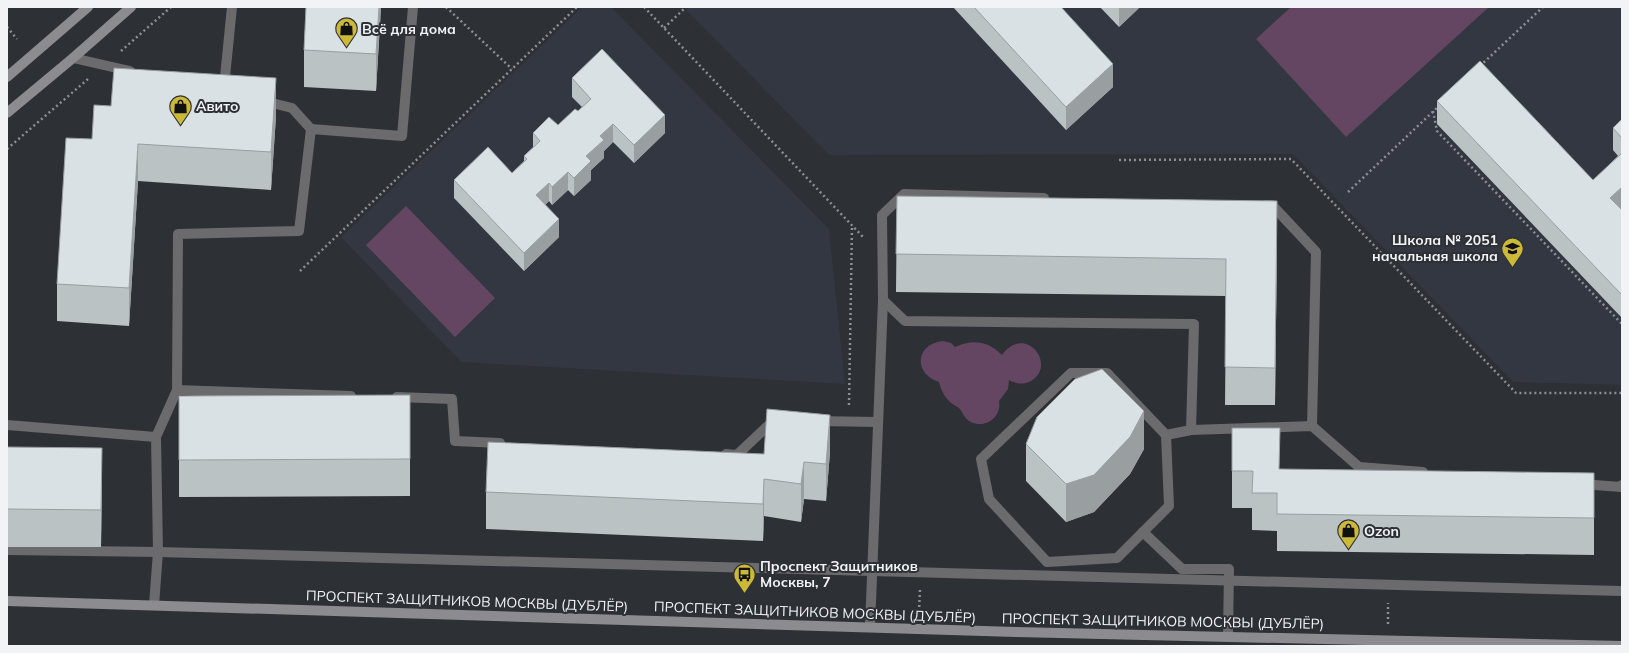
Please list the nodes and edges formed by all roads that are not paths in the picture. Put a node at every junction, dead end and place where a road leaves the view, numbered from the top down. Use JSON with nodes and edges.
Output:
{"nodes":[{"id":1,"x":88,"y":7,"type":"edge"},
{"id":2,"x":132,"y":7,"type":"edge"},
{"id":3,"x":232,"y":7,"type":"edge"},
{"id":4,"x":413,"y":7,"type":"edge"},
{"id":5,"x":73,"y":58,"type":"junction"},
{"id":6,"x":142,"y":73,"type":"edge"},
{"id":7,"x":7,"y":77,"type":"edge"},
{"id":8,"x":224,"y":91,"type":"edge"},
{"id":9,"x":254,"y":99,"type":"edge"},
{"id":10,"x":7,"y":113,"type":"edge"},
{"id":11,"x":311,"y":129,"type":"junction"},
{"id":12,"x":1053,"y":198,"type":"edge"},
{"id":13,"x":1257,"y":204,"type":"edge"},
{"id":14,"x":883,"y":300,"type":"junction"},
{"id":15,"x":177,"y":390,"type":"junction"},
{"id":16,"x":358,"y":396,"type":"edge"},
{"id":17,"x":389,"y":397,"type":"edge"},
{"id":18,"x":782,"y":420,"type":"edge"},
{"id":19,"x":804,"y":420,"type":"edge"},
{"id":20,"x":878,"y":422,"type":"junction"},
{"id":21,"x":7,"y":425,"type":"edge"},
{"id":22,"x":1312,"y":426,"type":"junction"},
{"id":23,"x":1192,"y":430,"type":"junction"},
{"id":24,"x":1166,"y":435,"type":"junction"},
{"id":25,"x":156,"y":437,"type":"junction"},
{"id":26,"x":510,"y":444,"type":"edge"},
{"id":27,"x":714,"y":454,"type":"edge"},
{"id":28,"x":1430,"y":472,"type":"edge"},
{"id":29,"x":1573,"y":483,"type":"edge"},
{"id":30,"x":1622,"y":485,"type":"edge"},
{"id":31,"x":1143,"y":532,"type":"junction"},
{"id":32,"x":7,"y":550,"type":"edge"},
{"id":33,"x":158,"y":552,"type":"junction"},
{"id":34,"x":872,"y":572,"type":"junction"},
{"id":35,"x":1229,"y":582,"type":"junction"},
{"id":36,"x":1622,"y":592,"type":"edge"},
{"id":37,"x":7,"y":601,"type":"edge"},
{"id":38,"x":154,"y":605,"type":"junction"},
{"id":39,"x":870,"y":628,"type":"junction"},
{"id":40,"x":1228,"y":636,"type":"junction"},
{"id":41,"x":1570,"y":646,"type":"edge"},
{"id":42,"x":1622,"y":646,"type":"edge"}],
"edges":[{"from":1,"to":7,"type":"street"},
{"from":2,"to":5,"type":"street"},
{"from":3,"to":8,"type":"lane"},
{"from":4,"to":11,"type":"lane"},
{"from":5,"to":6,"type":"lane"},
{"from":5,"to":10,"type":"street"},
{"from":9,"to":11,"type":"lane"},
{"from":11,"to":15,"type":"lane"},
{"from":12,"to":14,"type":"lane"},
{"from":13,"to":22,"type":"lane"},
{"from":14,"to":20,"type":"lane"},
{"from":14,"to":23,"type":"lane"},
{"from":15,"to":16,"type":"lane"},
{"from":15,"to":25,"type":"lane"},
{"from":17,"to":26,"type":"lane"},
{"from":18,"to":27,"type":"lane"},
{"from":19,"to":20,"type":"lane"},
{"from":20,"to":34,"type":"lane"},
{"from":21,"to":25,"type":"lane"},
{"from":22,"to":23,"type":"lane"},
{"from":22,"to":28,"type":"lane"},
{"from":23,"to":24,"type":"lane"},
{"from":24,"to":31,"type":"lane"},
{"from":24,"to":31,"type":"lane"},
{"from":25,"to":33,"type":"lane"},
{"from":29,"to":30,"type":"lane"},
{"from":31,"to":35,"type":"lane"},
{"from":32,"to":33,"type":"lane"},
{"from":33,"to":34,"type":"lane"},
{"from":33,"to":38,"type":"lane"},
{"from":34,"to":35,"type":"lane"},
{"from":34,"to":39,"type":"lane"},
{"from":35,"to":36,"type":"lane"},
{"from":35,"to":40,"type":"lane"},
{"from":37,"to":38,"type":"street","name":"ПРОСПЕКТ ЗАЩИТНИКОВ МОСКВЫ (ДУБЛЁР)"},
{"from":38,"to":39,"type":"street","name":"ПРОСПЕКТ ЗАЩИТНИКОВ МОСКВЫ (ДУБЛЁР)"},
{"from":39,"to":40,"type":"street","name":"ПРОСПЕКТ ЗАЩИТНИКОВ МОСКВЫ (ДУБЛЁР)"},
{"from":40,"to":41,"type":"street","name":"ПРОСПЕКТ ЗАЩИТНИКОВ МОСКВЫ (ДУБЛЁР)"},
{"from":41,"to":42,"type":"street","name":"ПРОСПЕКТ ЗАЩИТНИКОВ МОСКВЫ (ДУБЛЁР)"}]}
